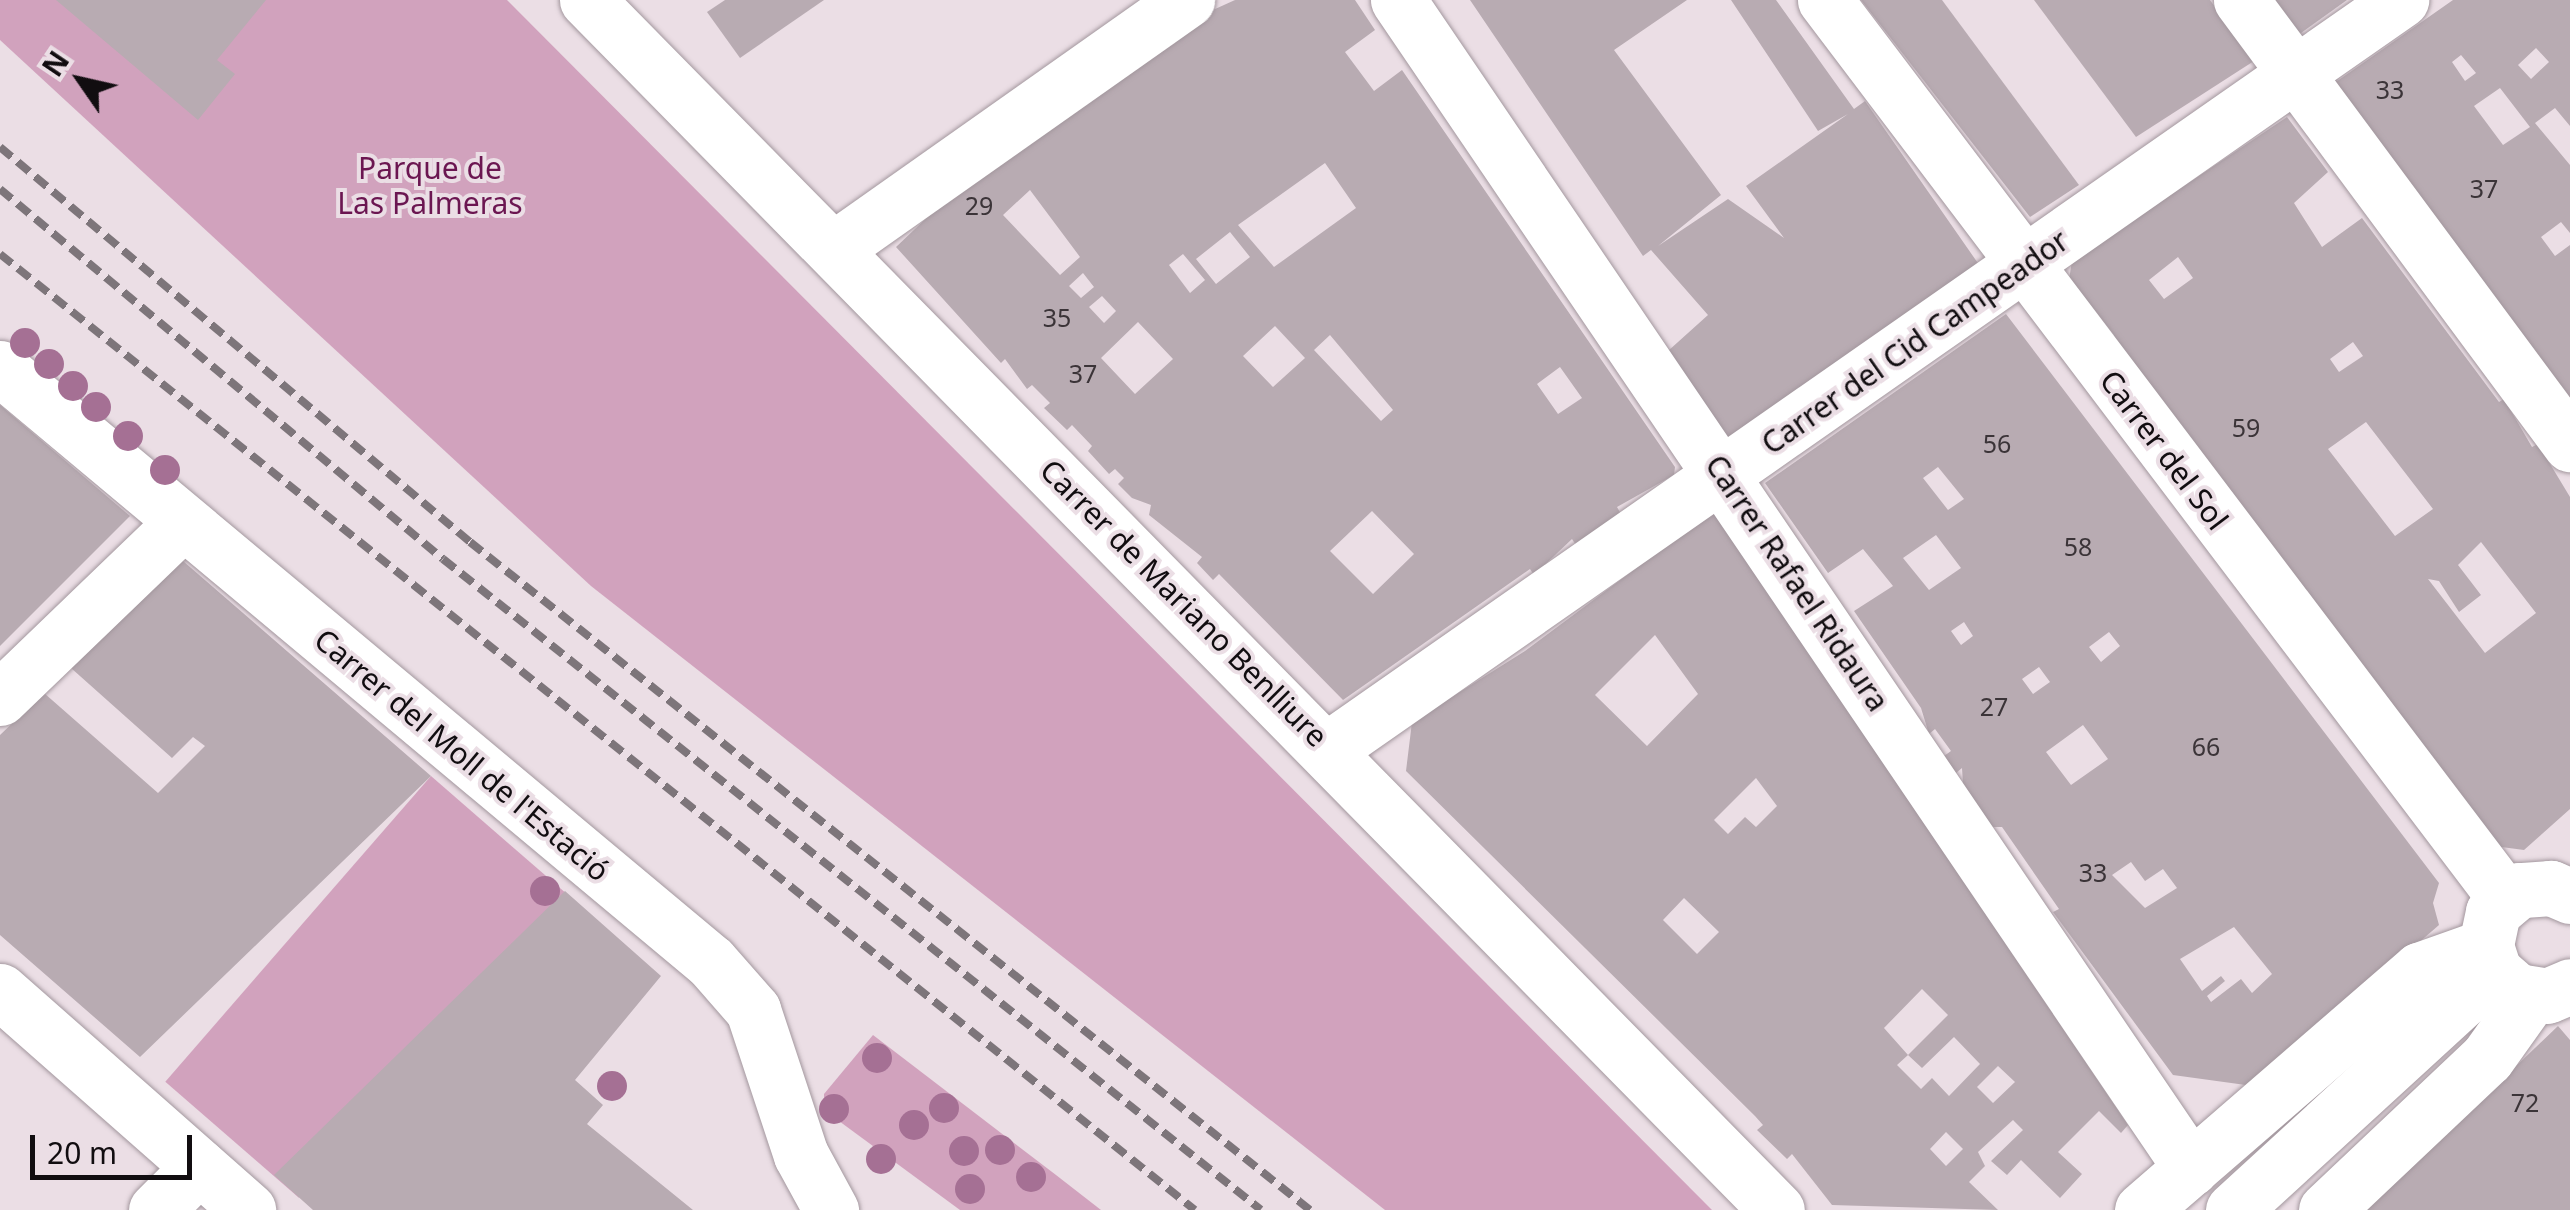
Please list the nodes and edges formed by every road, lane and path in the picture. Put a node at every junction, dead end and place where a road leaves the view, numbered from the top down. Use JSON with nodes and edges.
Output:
{"nodes":[{"id":1,"x":587,"y":0,"type":"edge"},
{"id":2,"x":1187,"y":0,"type":"edge"},
{"id":3,"x":1398,"y":0,"type":"edge"},
{"id":4,"x":1825,"y":0,"type":"edge"},
{"id":5,"x":2242,"y":0,"type":"edge"},
{"id":6,"x":2400,"y":0,"type":"edge"},
{"id":7,"x":2296,"y":73,"type":"junction"},
{"id":8,"x":835,"y":248,"type":"junction"},
{"id":9,"x":2023,"y":265,"type":"junction"},
{"id":10,"x":0,"y":368,"type":"edge"},
{"id":11,"x":2570,"y":444,"type":"edge"},
{"id":12,"x":1726,"y":477,"type":"junction"},
{"id":13,"x":182,"y":524,"type":"junction"},
{"id":14,"x":0,"y":698,"type":"edge"},
{"id":15,"x":1328,"y":749,"type":"junction"},
{"id":16,"x":2570,"y":896,"type":"edge"},
{"id":17,"x":2517,"y":959,"type":"edge"},
{"id":18,"x":0,"y":991,"type":"edge"},
{"id":19,"x":199,"y":1167,"type":"junction"},
{"id":20,"x":2191,"y":1168,"type":"junction"},
{"id":21,"x":156,"y":1210,"type":"edge"},
{"id":22,"x":248,"y":1210,"type":"edge"},
{"id":23,"x":831,"y":1210,"type":"edge"},
{"id":24,"x":1777,"y":1210,"type":"edge"},
{"id":25,"x":2142,"y":1210,"type":"edge"},
{"id":26,"x":2233,"y":1210,"type":"edge"},
{"id":27,"x":2326,"y":1210,"type":"edge"}],
"edges":[{"from":1,"to":8,"type":"street","name":"Carrer de Mariano Benlliure"},
{"from":2,"to":8,"type":"street"},
{"from":3,"to":12,"type":"street","name":"Carrer Rafael Ridaura"},
{"from":4,"to":9,"type":"street","name":"Carrer del Sol"},
{"from":5,"to":7,"type":"street"},
{"from":6,"to":7,"type":"street","name":"Carrer del Cid Campeador"},
{"from":7,"to":9,"type":"street","name":"Carrer del Cid Campeador"},
{"from":7,"to":11,"type":"street"},
{"from":8,"to":15,"type":"street","name":"Carrer de Mariano Benlliure"},
{"from":9,"to":12,"type":"street","name":"Carrer del Cid Campeador"},
{"from":9,"to":17,"type":"street","name":"Carrer del Sol"},
{"from":10,"to":13,"type":"street","name":"Carrer del Moll de l'Estació"},
{"from":12,"to":15,"type":"street","name":"Carrer del Cid Campeador"},
{"from":12,"to":20,"type":"street","name":"Carrer Rafael Ridaura"},
{"from":13,"to":14,"type":"street"},
{"from":13,"to":23,"type":"street","name":"Carrer del Moll de l'Estació"},
{"from":15,"to":24,"type":"street","name":"Carrer de Mariano Benlliure"},
{"from":16,"to":17,"type":"street"},
{"from":17,"to":20,"type":"street"},
{"from":17,"to":26,"type":"street"},
{"from":17,"to":27,"type":"street"},
{"from":18,"to":19,"type":"street"},
{"from":19,"to":21,"type":"street"},
{"from":19,"to":22,"type":"street"},
{"from":20,"to":25,"type":"street"}]}
